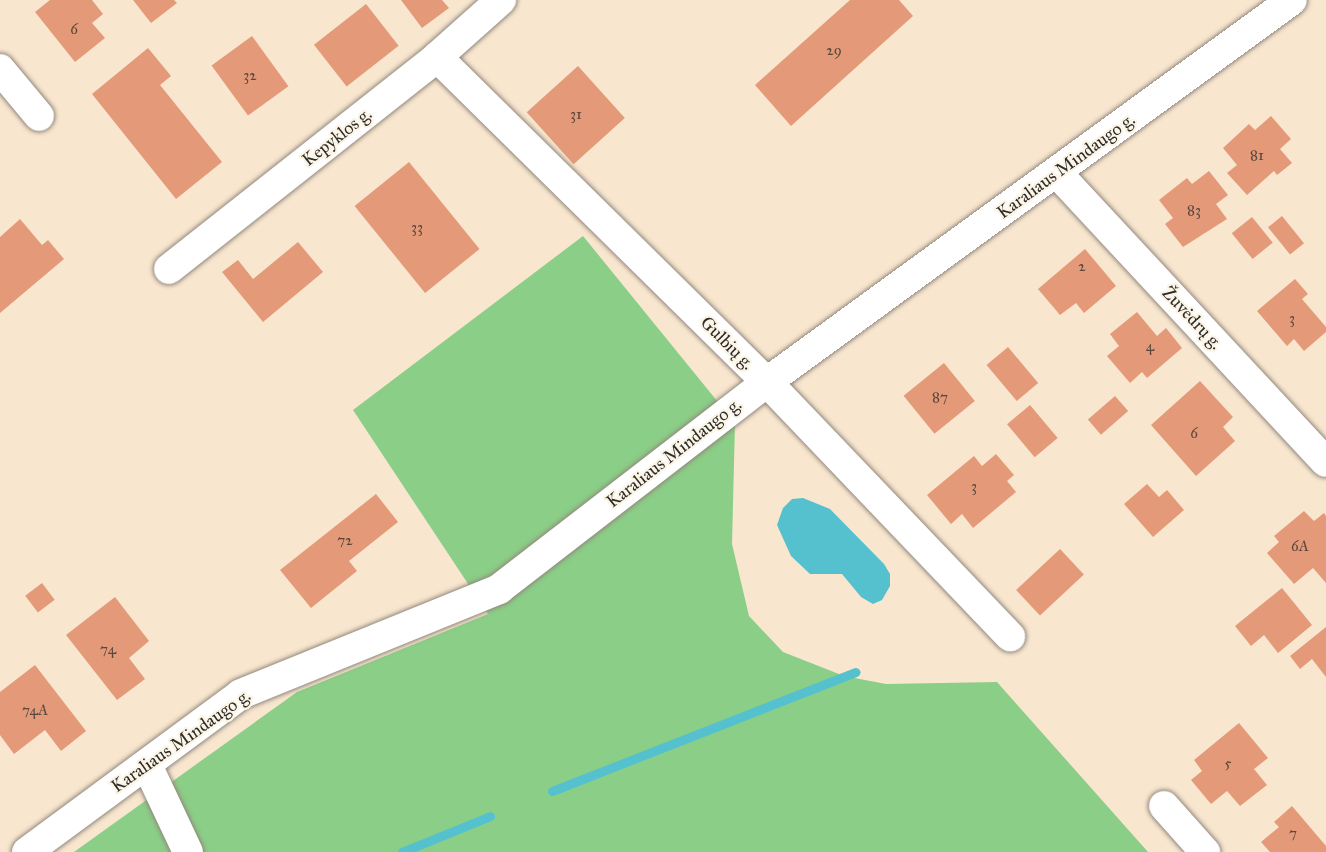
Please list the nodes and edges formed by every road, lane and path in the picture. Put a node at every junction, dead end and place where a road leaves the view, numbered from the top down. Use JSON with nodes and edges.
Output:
{"nodes":[{"id":1,"x":501,"y":0,"type":"edge"},
{"id":2,"x":1292,"y":0,"type":"edge"},
{"id":3,"x":437,"y":57,"type":"junction"},
{"id":4,"x":0,"y":69,"type":"edge"},
{"id":5,"x":39,"y":116,"type":"dead end"},
{"id":6,"x":1058,"y":174,"type":"junction"},
{"id":7,"x":169,"y":269,"type":"dead end"},
{"id":8,"x":767,"y":382,"type":"junction"},
{"id":9,"x":1326,"y":462,"type":"edge"},
{"id":10,"x":1010,"y":636,"type":"dead end"},
{"id":11,"x":147,"y":765,"type":"junction"},
{"id":12,"x":1164,"y":807,"type":"dead end"},
{"id":13,"x":27,"y":852,"type":"edge"},
{"id":14,"x":188,"y":852,"type":"edge"},
{"id":15,"x":1205,"y":852,"type":"edge"}],
"edges":[{"from":1,"to":3,"type":"street","name":"Kepyklos g."},
{"from":2,"to":6,"type":"street","name":"Karaliaus Mindaugo g."},
{"from":3,"to":7,"type":"street","name":"Kepyklos g."},
{"from":3,"to":8,"type":"street","name":"Gulbių g."},
{"from":4,"to":5,"type":"street"},
{"from":6,"to":8,"type":"street","name":"Karaliaus Mindaugo g."},
{"from":6,"to":9,"type":"street","name":"Žuvėdrų g."},
{"from":8,"to":10,"type":"street","name":"Gulbių g."},
{"from":8,"to":11,"type":"street","name":"Karaliaus Mindaugo g."},
{"from":11,"to":13,"type":"street","name":"Karaliaus Mindaugo g."},
{"from":11,"to":14,"type":"street"},
{"from":12,"to":15,"type":"street"}]}
